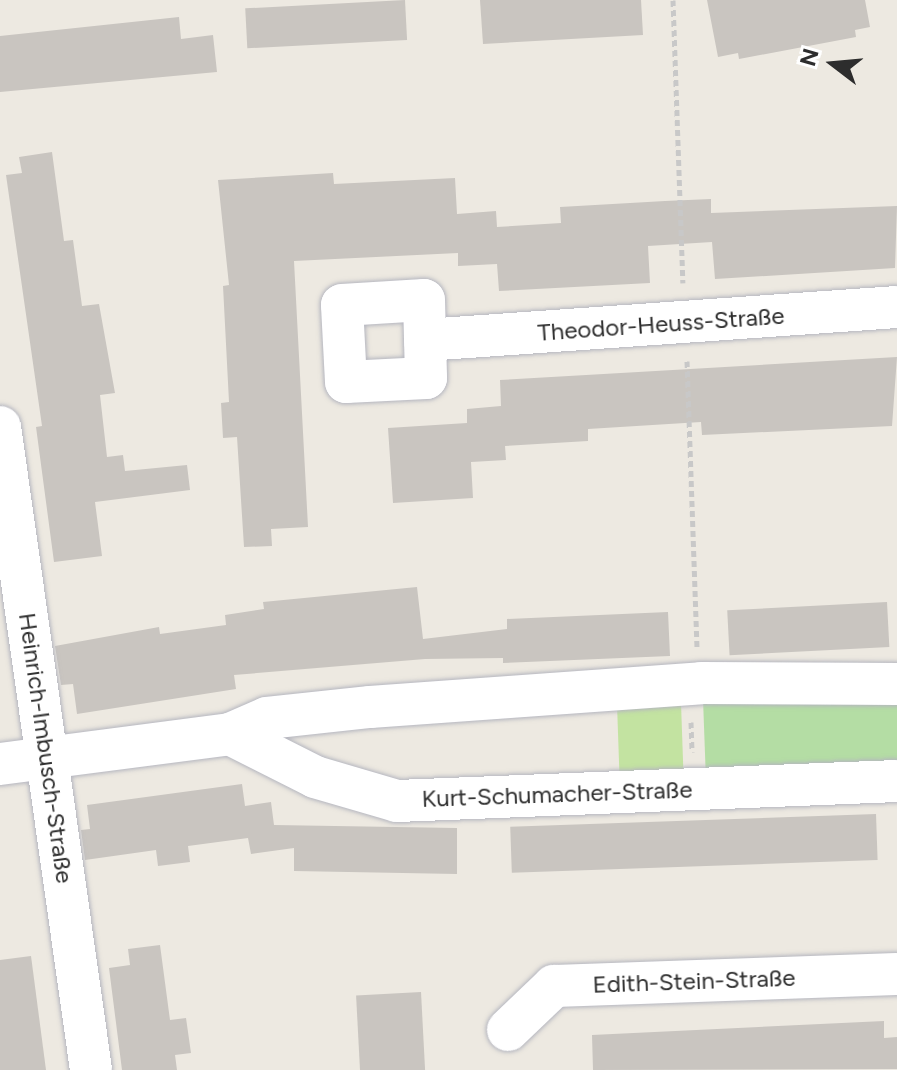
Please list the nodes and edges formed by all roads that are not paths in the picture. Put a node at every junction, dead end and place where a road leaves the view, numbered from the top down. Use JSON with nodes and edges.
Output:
{"nodes":[{"id":1,"x":897,"y":307,"type":"edge"},
{"id":2,"x":425,"y":340,"type":"dead end"},
{"id":3,"x":0,"y":427,"type":"edge"},
{"id":4,"x":897,"y":684,"type":"edge"},
{"id":5,"x":230,"y":734,"type":"junction"},
{"id":6,"x":46,"y":757,"type":"junction"},
{"id":7,"x":0,"y":764,"type":"edge"},
{"id":8,"x":897,"y":781,"type":"edge"},
{"id":9,"x":897,"y":974,"type":"edge"},
{"id":10,"x":508,"y":1030,"type":"dead end"},
{"id":11,"x":91,"y":1070,"type":"edge"}],
"edges":[{"from":1,"to":2,"type":"street","name":"Theodor-Heuss-Straße"},
{"from":3,"to":6,"type":"street","name":"Heinrich-Imbusch-Straße"},
{"from":4,"to":5,"type":"street"},
{"from":5,"to":6,"type":"street"},
{"from":5,"to":8,"type":"street","name":"Kurt-Schumacher-Straße"},
{"from":6,"to":7,"type":"street"},
{"from":6,"to":11,"type":"street","name":"Heinrich-Imbusch-Straße"},
{"from":9,"to":10,"type":"street","name":"Edith-Stein-Straße"}]}
